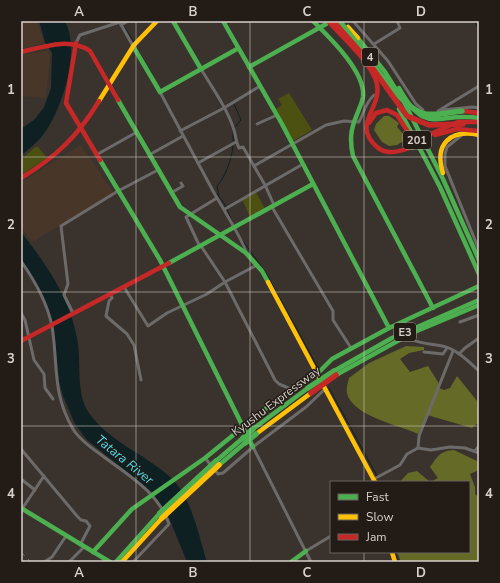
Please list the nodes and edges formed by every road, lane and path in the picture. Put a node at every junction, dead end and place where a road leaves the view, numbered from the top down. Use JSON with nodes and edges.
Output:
{"nodes":[{"id":1,"x":128,"y":21,"type":"edge"},
{"id":2,"x":157,"y":21,"type":"edge"},
{"id":3,"x":173,"y":21,"type":"edge"},
{"id":4,"x":223,"y":21,"type":"edge"},
{"id":5,"x":313,"y":21,"type":"edge"},
{"id":6,"x":341,"y":21,"type":"edge"},
{"id":7,"x":353,"y":21,"type":"edge"},
{"id":8,"x":397,"y":21,"type":"edge"},
{"id":9,"x":329,"y":22,"type":"edge"},
{"id":10,"x":120,"y":23,"type":"edge"},
{"id":11,"x":348,"y":27,"type":"junction"},
{"id":12,"x":319,"y":28,"type":"junction"},
{"id":13,"x":74,"y":44,"type":"junction"},
{"id":14,"x":374,"y":44,"type":"junction"},
{"id":15,"x":133,"y":46,"type":"junction"},
{"id":16,"x":237,"y":49,"type":"junction"},
{"id":17,"x":21,"y":52,"type":"edge"},
{"id":18,"x":249,"y":67,"type":"junction"},
{"id":19,"x":201,"y":69,"type":"junction"},
{"id":20,"x":402,"y":80,"type":"junction"},
{"id":21,"x":398,"y":82,"type":"dead end"},
{"id":22,"x":109,"y":84,"type":"junction"},
{"id":23,"x":260,"y":86,"type":"junction"},
{"id":24,"x":479,"y":86,"type":"edge"},
{"id":25,"x":160,"y":92,"type":"junction"},
{"id":26,"x":374,"y":95,"type":"dead end"},
{"id":27,"x":395,"y":96,"type":"junction"},
{"id":28,"x":224,"y":108,"type":"junction"},
{"id":29,"x":454,"y":108,"type":"junction"},
{"id":30,"x":479,"y":108,"type":"edge"},
{"id":31,"x":438,"y":111,"type":"junction"},
{"id":32,"x":479,"y":113,"type":"edge"},
{"id":33,"x":456,"y":114,"type":"dead end"},
{"id":34,"x":277,"y":115,"type":"junction"},
{"id":35,"x":479,"y":118,"type":"edge"},
{"id":36,"x":352,"y":122,"type":"junction"},
{"id":37,"x":479,"y":122,"type":"edge"},
{"id":38,"x":257,"y":124,"type":"dead end"},
{"id":39,"x":479,"y":125,"type":"edge"},
{"id":40,"x":80,"y":130,"type":"junction"},
{"id":41,"x":180,"y":131,"type":"junction"},
{"id":42,"x":479,"y":131,"type":"edge"},
{"id":43,"x":137,"y":132,"type":"junction"},
{"id":44,"x":462,"y":135,"type":"dead end"},
{"id":45,"x":479,"y":135,"type":"edge"},
{"id":46,"x":183,"y":136,"type":"junction"},
{"id":47,"x":427,"y":137,"type":"junction"},
{"id":48,"x":236,"y":142,"type":"junction"},
{"id":49,"x":292,"y":145,"type":"junction"},
{"id":50,"x":411,"y":145,"type":"junction"},
{"id":51,"x":96,"y":155,"type":"junction"},
{"id":52,"x":149,"y":155,"type":"junction"},
{"id":53,"x":198,"y":163,"type":"junction"},
{"id":54,"x":303,"y":164,"type":"junction"},
{"id":55,"x":254,"y":166,"type":"junction"},
{"id":56,"x":158,"y":170,"type":"junction"},
{"id":57,"x":21,"y":178,"type":"edge"},
{"id":58,"x":443,"y":179,"type":"junction"},
{"id":59,"x":181,"y":183,"type":"dead end"},
{"id":60,"x":313,"y":184,"type":"junction"},
{"id":61,"x":265,"y":185,"type":"junction"},
{"id":62,"x":440,"y":187,"type":"junction"},
{"id":63,"x":118,"y":192,"type":"junction"},
{"id":64,"x":171,"y":193,"type":"junction"},
{"id":65,"x":217,"y":198,"type":"junction"},
{"id":66,"x":273,"y":206,"type":"junction"},
{"id":67,"x":224,"y":209,"type":"junction"},
{"id":68,"x":189,"y":215,"type":"junction"},
{"id":69,"x":234,"y":229,"type":"junction"},
{"id":70,"x":220,"y":236,"type":"junction"},
{"id":71,"x":200,"y":247,"type":"junction"},
{"id":72,"x":479,"y":250,"type":"edge"},
{"id":73,"x":246,"y":253,"type":"junction"},
{"id":74,"x":479,"y":260,"type":"edge"},
{"id":75,"x":21,"y":261,"type":"edge"},
{"id":76,"x":163,"y":266,"type":"junction"},
{"id":77,"x":257,"y":266,"type":"junction"},
{"id":78,"x":479,"y":274,"type":"edge"},
{"id":79,"x":225,"y":282,"type":"junction"},
{"id":80,"x":479,"y":286,"type":"edge"},
{"id":81,"x":124,"y":287,"type":"junction"},
{"id":82,"x":110,"y":294,"type":"junction"},
{"id":83,"x":479,"y":298,"type":"edge"},
{"id":84,"x":183,"y":305,"type":"junction"},
{"id":85,"x":479,"y":305,"type":"edge"},
{"id":86,"x":433,"y":308,"type":"junction"},
{"id":87,"x":21,"y":313,"type":"edge"},
{"id":88,"x":73,"y":314,"type":"junction"},
{"id":89,"x":479,"y":315,"type":"edge"},
{"id":90,"x":460,"y":322,"type":"dead end"},
{"id":91,"x":51,"y":325,"type":"junction"},
{"id":92,"x":393,"y":328,"type":"junction"},
{"id":93,"x":29,"y":337,"type":"junction"},
{"id":94,"x":479,"y":338,"type":"edge"},
{"id":95,"x":411,"y":339,"type":"dead end"},
{"id":96,"x":21,"y":341,"type":"edge"},
{"id":97,"x":351,"y":348,"type":"junction"},
{"id":98,"x":447,"y":348,"type":"junction"},
{"id":99,"x":453,"y":351,"type":"junction"},
{"id":100,"x":424,"y":352,"type":"dead end"},
{"id":101,"x":459,"y":354,"type":"junction"},
{"id":102,"x":479,"y":371,"type":"edge"},
{"id":103,"x":335,"y":373,"type":"junction"},
{"id":104,"x":318,"y":374,"type":"junction"},
{"id":105,"x":141,"y":380,"type":"dead end"},
{"id":106,"x":325,"y":389,"type":"junction"},
{"id":107,"x":293,"y":390,"type":"junction"},
{"id":108,"x":53,"y":399,"type":"dead end"},
{"id":109,"x":242,"y":427,"type":"junction"},
{"id":110,"x":479,"y":446,"type":"edge"},
{"id":111,"x":253,"y":447,"type":"junction"},
{"id":112,"x":418,"y":448,"type":"junction"},
{"id":113,"x":21,"y":449,"type":"edge"},
{"id":114,"x":475,"y":451,"type":"junction"},
{"id":115,"x":479,"y":453,"type":"edge"},
{"id":116,"x":205,"y":458,"type":"junction"},
{"id":117,"x":44,"y":476,"type":"junction"},
{"id":118,"x":21,"y":479,"type":"edge"},
{"id":119,"x":374,"y":480,"type":"edge"},
{"id":120,"x":35,"y":490,"type":"junction"},
{"id":121,"x":152,"y":494,"type":"junction"},
{"id":122,"x":22,"y":508,"type":"edge"},
{"id":123,"x":66,"y":536,"type":"junction"},
{"id":124,"x":330,"y":537,"type":"edge"},
{"id":125,"x":82,"y":546,"type":"junction"},
{"id":126,"x":93,"y":552,"type":"junction"},
{"id":127,"x":306,"y":552,"type":"junction"},
{"id":128,"x":120,"y":561,"type":"edge"},
{"id":129,"x":134,"y":561,"type":"edge"},
{"id":130,"x":47,"y":562,"type":"edge"},
{"id":131,"x":69,"y":562,"type":"edge"},
{"id":132,"x":110,"y":562,"type":"edge"},
{"id":133,"x":291,"y":562,"type":"edge"},
{"id":134,"x":311,"y":562,"type":"edge"}],
"edges":[{"from":1,"to":10,"type":"street"},
{"from":2,"to":15,"type":"main road"},
{"from":3,"to":19,"type":"main road"},
{"from":4,"to":16,"type":"main road"},
{"from":5,"to":12,"type":"main road"},
{"from":6,"to":11,"type":"main road","number":"201"},
{"from":6,"to":27,"type":"main road","number":"4","bridge":true},
{"from":7,"to":14,"type":"street"},
{"from":8,"to":14,"type":"street"},
{"from":9,"to":12,"type":"main road"},
{"from":9,"to":27,"type":"main road","bridge":true},
{"from":9,"to":50,"type":"main road"},
{"from":9,"to":62,"type":"main road","number":"201"},
{"from":10,"to":13,"type":"street"},
{"from":10,"to":15,"type":"street"},
{"from":11,"to":35,"type":"main road"},
{"from":11,"to":58,"type":"main road","number":"201"},
{"from":12,"to":18,"type":"main road"},
{"from":12,"to":36,"type":"main road"},
{"from":13,"to":17,"type":"main road"},
{"from":13,"to":22,"type":"main road"},
{"from":13,"to":40,"type":"main road"},
{"from":14,"to":20,"type":"street"},
{"from":15,"to":22,"type":"main road"},
{"from":15,"to":25,"type":"main road"},
{"from":16,"to":18,"type":"main road"},
{"from":16,"to":19,"type":"main road"},
{"from":18,"to":23,"type":"main road"},
{"from":19,"to":25,"type":"main road"},
{"from":19,"to":28,"type":"street"},
{"from":20,"to":21,"type":"street"},
{"from":20,"to":31,"type":"street"},
{"from":22,"to":40,"type":"main road"},
{"from":22,"to":43,"type":"main road"},
{"from":23,"to":28,"type":"street"},
{"from":23,"to":34,"type":"main road"},
{"from":24,"to":31,"type":"street"},
{"from":25,"to":41,"type":"street"},
{"from":26,"to":36,"type":"street"},
{"from":27,"to":32,"type":"main road","bridge":true},
{"from":27,"to":39,"type":"main road","bridge":true},
{"from":28,"to":41,"type":"street"},
{"from":28,"to":48,"type":"street"},
{"from":29,"to":30,"type":"street"},
{"from":29,"to":31,"type":"street"},
{"from":29,"to":33,"type":"street"},
{"from":34,"to":38,"type":"street"},
{"from":34,"to":49,"type":"main road"},
{"from":36,"to":49,"type":"street"},
{"from":36,"to":86,"type":"main road"},
{"from":37,"to":47,"type":"main road"},
{"from":40,"to":51,"type":"main road"},
{"from":40,"to":57,"type":"main road"},
{"from":41,"to":46,"type":"street"},
{"from":42,"to":47,"type":"main road"},
{"from":43,"to":51,"type":"street"},
{"from":43,"to":52,"type":"main road"},
{"from":44,"to":72,"type":"street"},
{"from":45,"to":58,"type":"main road"},
{"from":46,"to":52,"type":"street"},
{"from":46,"to":53,"type":"street"},
{"from":47,"to":50,"type":"main road","bridge":true},
{"from":48,"to":53,"type":"street"},
{"from":48,"to":55,"type":"street"},
{"from":49,"to":54,"type":"main road"},
{"from":49,"to":55,"type":"street"},
{"from":50,"to":62,"type":"main road"},
{"from":51,"to":63,"type":"main road"},
{"from":52,"to":56,"type":"main road"},
{"from":53,"to":65,"type":"street"},
{"from":54,"to":60,"type":"main road"},
{"from":54,"to":61,"type":"street"},
{"from":55,"to":61,"type":"street"},
{"from":56,"to":63,"type":"street"},
{"from":56,"to":64,"type":"main road"},
{"from":58,"to":74,"type":"main road","number":"201"},
{"from":59,"to":64,"type":"street"},
{"from":60,"to":66,"type":"main road"},
{"from":60,"to":92,"type":"main road"},
{"from":61,"to":66,"type":"street"},
{"from":61,"to":67,"type":"street"},
{"from":62,"to":78,"type":"main road","number":"201"},
{"from":63,"to":76,"type":"main road"},
{"from":63,"to":88,"type":"street"},
{"from":64,"to":68,"type":"main road"},
{"from":65,"to":67,"type":"street"},
{"from":65,"to":68,"type":"street"},
{"from":66,"to":69,"type":"main road"},
{"from":66,"to":97,"type":"street"},
{"from":67,"to":69,"type":"street"},
{"from":68,"to":70,"type":"main road"},
{"from":68,"to":71,"type":"street"},
{"from":69,"to":70,"type":"main road"},
{"from":69,"to":73,"type":"street"},
{"from":70,"to":71,"type":"main road"},
{"from":70,"to":73,"type":"main road"},
{"from":71,"to":76,"type":"main road"},
{"from":71,"to":79,"type":"street"},
{"from":73,"to":77,"type":"main road"},
{"from":75,"to":91,"type":"street"},
{"from":76,"to":81,"type":"main road"},
{"from":76,"to":84,"type":"main road"},
{"from":77,"to":79,"type":"street"},
{"from":77,"to":104,"type":"main road"},
{"from":79,"to":84,"type":"street"},
{"from":79,"to":107,"type":"street"},
{"from":80,"to":86,"type":"main road"},
{"from":81,"to":82,"type":"main road"},
{"from":81,"to":84,"type":"street"},
{"from":82,"to":88,"type":"main road"},
{"from":82,"to":105,"type":"street"},
{"from":83,"to":103,"type":"main road","name":"Kyushu Expressway","number":"E3"},
{"from":84,"to":109,"type":"main road"},
{"from":85,"to":103,"type":"main road","name":"Kyushu Expressway","number":"E3"},
{"from":86,"to":92,"type":"main road"},
{"from":87,"to":93,"type":"street"},
{"from":88,"to":91,"type":"main road"},
{"from":89,"to":90,"type":"street"},
{"from":91,"to":93,"type":"main road"},
{"from":91,"to":121,"type":"street"},
{"from":92,"to":97,"type":"main road"},
{"from":93,"to":96,"type":"main road"},
{"from":93,"to":108,"type":"street"},
{"from":94,"to":101,"type":"street"},
{"from":95,"to":98,"type":"street"},
{"from":97,"to":104,"type":"main road"},
{"from":98,"to":99,"type":"street"},
{"from":98,"to":100,"type":"street"},
{"from":99,"to":101,"type":"street"},
{"from":99,"to":112,"type":"street"},
{"from":101,"to":102,"type":"street"},
{"from":103,"to":128,"type":"main road","name":"Kyushu Expressway","number":"E3","bridge":true},
{"from":104,"to":106,"type":"main road"},
{"from":104,"to":107,"type":"main road"},
{"from":106,"to":111,"type":"street"},
{"from":106,"to":119,"type":"main road"},
{"from":107,"to":109,"type":"main road"},
{"from":109,"to":111,"type":"main road"},
{"from":109,"to":116,"type":"main road"},
{"from":110,"to":114,"type":"street"},
{"from":111,"to":116,"type":"street"},
{"from":111,"to":127,"type":"street"},
{"from":112,"to":114,"type":"street"},
{"from":112,"to":119,"type":"street"},
{"from":113,"to":117,"type":"street"},
{"from":114,"to":115,"type":"street"},
{"from":116,"to":121,"type":"main road"},
{"from":117,"to":120,"type":"street"},
{"from":117,"to":125,"type":"street"},
{"from":118,"to":120,"type":"street"},
{"from":120,"to":122,"type":"street"},
{"from":121,"to":126,"type":"main road"},
{"from":121,"to":129,"type":"street"},
{"from":122,"to":123,"type":"main road"},
{"from":123,"to":125,"type":"main road"},
{"from":123,"to":130,"type":"street"},
{"from":124,"to":127,"type":"street"},
{"from":125,"to":126,"type":"main road"},
{"from":125,"to":131,"type":"street"},
{"from":126,"to":132,"type":"main road"},
{"from":127,"to":133,"type":"main road"},
{"from":127,"to":134,"type":"street"}]}
